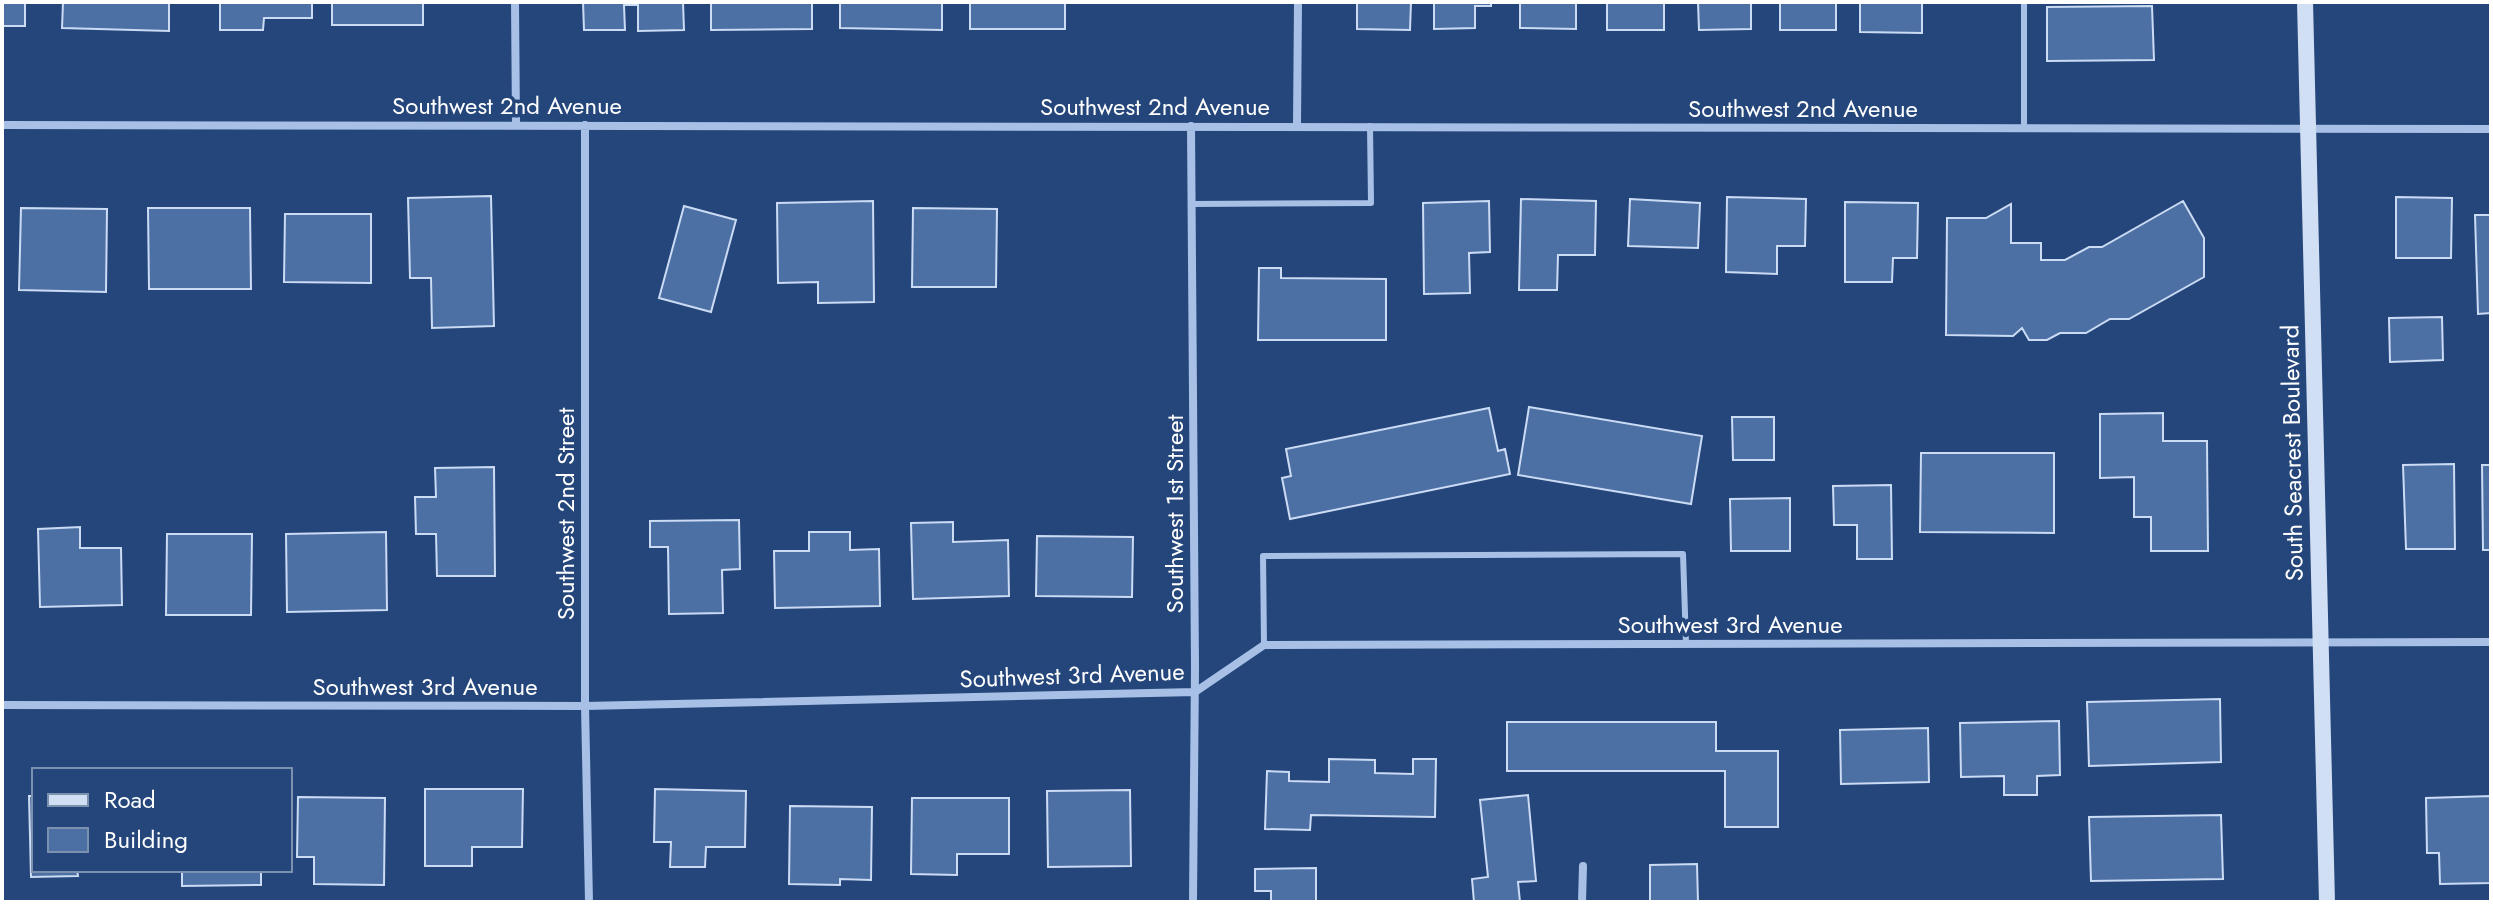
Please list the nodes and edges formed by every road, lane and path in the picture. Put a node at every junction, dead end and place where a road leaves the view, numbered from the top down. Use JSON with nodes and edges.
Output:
{"nodes":[{"id":1,"x":515,"y":2,"type":"edge"},
{"id":2,"x":1298,"y":2,"type":"edge"},
{"id":3,"x":2024,"y":2,"type":"edge"},
{"id":4,"x":2305,"y":2,"type":"edge"},
{"id":5,"x":2,"y":125,"type":"edge"},
{"id":6,"x":516,"y":125,"type":"junction"},
{"id":7,"x":585,"y":125,"type":"junction"},
{"id":8,"x":1191,"y":126,"type":"junction"},
{"id":9,"x":1297,"y":126,"type":"junction"},
{"id":10,"x":1370,"y":126,"type":"junction"},
{"id":11,"x":2024,"y":129,"type":"junction"},
{"id":12,"x":2491,"y":129,"type":"edge"},
{"id":13,"x":2307,"y":130,"type":"junction"},
{"id":14,"x":1192,"y":204,"type":"junction"},
{"id":15,"x":2320,"y":642,"type":"junction"},
{"id":16,"x":2491,"y":642,"type":"edge"},
{"id":17,"x":1686,"y":644,"type":"junction"},
{"id":18,"x":1264,"y":645,"type":"junction"},
{"id":19,"x":1195,"y":692,"type":"junction"},
{"id":20,"x":2,"y":705,"type":"edge"},
{"id":21,"x":585,"y":706,"type":"junction"},
{"id":22,"x":1583,"y":866,"type":"dead end"},
{"id":23,"x":589,"y":902,"type":"edge"},
{"id":24,"x":1193,"y":902,"type":"edge"},
{"id":25,"x":1582,"y":902,"type":"edge"},
{"id":26,"x":2327,"y":902,"type":"edge"}],
"edges":[{"from":1,"to":6,"type":"street"},
{"from":2,"to":9,"type":"street"},
{"from":3,"to":11,"type":"lane"},
{"from":4,"to":13,"type":"street","name":"South Seacrest Boulevard"},
{"from":5,"to":6,"type":"street","name":"Southwest 2nd Avenue"},
{"from":6,"to":7,"type":"street","name":"Southwest 2nd Avenue"},
{"from":7,"to":8,"type":"street","name":"Southwest 2nd Avenue"},
{"from":7,"to":21,"type":"street","name":"Southwest 2nd Street"},
{"from":8,"to":9,"type":"street","name":"Southwest 2nd Avenue"},
{"from":8,"to":14,"type":"street","name":"Southwest 1st Street"},
{"from":9,"to":10,"type":"street","name":"Southwest 2nd Avenue"},
{"from":10,"to":11,"type":"street","name":"Southwest 2nd Avenue"},
{"from":10,"to":14,"type":"lane"},
{"from":11,"to":13,"type":"street","name":"Southwest 2nd Avenue"},
{"from":12,"to":13,"type":"street","name":"Southwest 2nd Avenue"},
{"from":13,"to":15,"type":"street","name":"South Seacrest Boulevard"},
{"from":14,"to":19,"type":"street","name":"Southwest 1st Street"},
{"from":15,"to":16,"type":"street","name":"Southwest 3rd Avenue"},
{"from":15,"to":17,"type":"street","name":"Southwest 3rd Avenue"},
{"from":15,"to":26,"type":"street","name":"South Seacrest Boulevard"},
{"from":17,"to":18,"type":"street","name":"Southwest 3rd Avenue"},
{"from":17,"to":18,"type":"lane"},
{"from":18,"to":19,"type":"street","name":"Southwest 3rd Avenue"},
{"from":19,"to":21,"type":"street","name":"Southwest 3rd Avenue"},
{"from":19,"to":24,"type":"street","name":"Southwest 1st Street"},
{"from":20,"to":21,"type":"street","name":"Southwest 3rd Avenue"},
{"from":21,"to":23,"type":"street","name":"Southwest 2nd Street"},
{"from":22,"to":25,"type":"street"}]}
